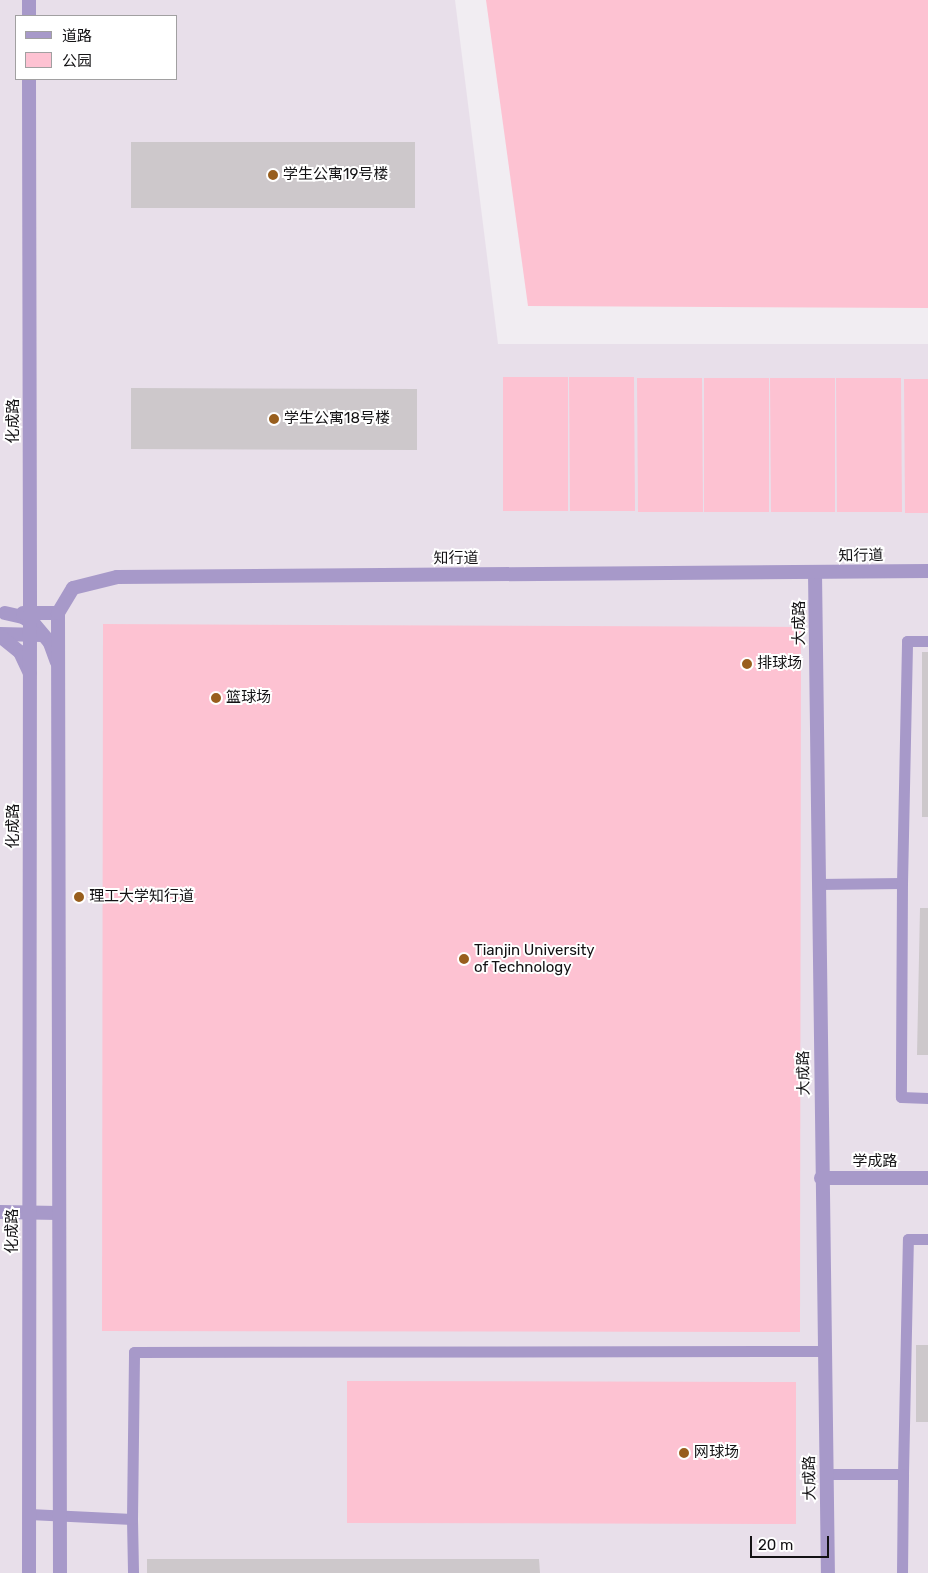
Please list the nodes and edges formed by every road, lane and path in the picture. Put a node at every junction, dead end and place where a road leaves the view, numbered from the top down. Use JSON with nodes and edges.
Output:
{"nodes":[{"id":1,"x":29,"y":0,"type":"edge"},
{"id":2,"x":29,"y":15,"type":"edge"},
{"id":3,"x":29,"y":80,"type":"edge"},
{"id":4,"x":928,"y":571,"type":"edge"},
{"id":5,"x":816,"y":573,"type":"junction"},
{"id":6,"x":2,"y":613,"type":"edge"},
{"id":7,"x":58,"y":613,"type":"junction"},
{"id":8,"x":38,"y":628,"type":"junction"},
{"id":9,"x":0,"y":635,"type":"edge"},
{"id":10,"x":928,"y":641,"type":"edge"},
{"id":11,"x":30,"y":675,"type":"junction"},
{"id":12,"x":902,"y":883,"type":"junction"},
{"id":13,"x":818,"y":884,"type":"junction"},
{"id":14,"x":928,"y":1098,"type":"edge"},
{"id":15,"x":821,"y":1178,"type":"junction"},
{"id":16,"x":928,"y":1178,"type":"edge"},
{"id":17,"x":0,"y":1212,"type":"edge"},
{"id":18,"x":29,"y":1212,"type":"junction"},
{"id":19,"x":59,"y":1213,"type":"junction"},
{"id":20,"x":928,"y":1239,"type":"edge"},
{"id":21,"x":824,"y":1351,"type":"junction"},
{"id":22,"x":826,"y":1474,"type":"junction"},
{"id":23,"x":903,"y":1474,"type":"junction"},
{"id":24,"x":29,"y":1514,"type":"junction"},
{"id":25,"x":60,"y":1516,"type":"junction"},
{"id":26,"x":132,"y":1519,"type":"junction"},
{"id":27,"x":29,"y":1573,"type":"edge"},
{"id":28,"x":60,"y":1573,"type":"edge"},
{"id":29,"x":133,"y":1573,"type":"edge"},
{"id":30,"x":828,"y":1573,"type":"edge"},
{"id":31,"x":902,"y":1573,"type":"edge"}],
"edges":[{"from":1,"to":2,"type":"street"},
{"from":3,"to":8,"type":"street","name":"化成路"},
{"from":4,"to":5,"type":"street","name":"知行道"},
{"from":5,"to":7,"type":"street","name":"知行道"},
{"from":5,"to":13,"type":"street","name":"大成路"},
{"from":6,"to":8,"type":"street"},
{"from":7,"to":8,"type":"street","name":"化成路"},
{"from":7,"to":8,"type":"street"},
{"from":8,"to":9,"type":"street"},
{"from":8,"to":11,"type":"street","name":"化成路"},
{"from":8,"to":19,"type":"street","name":"化成路"},
{"from":9,"to":11,"type":"street"},
{"from":10,"to":12,"type":"lane"},
{"from":11,"to":18,"type":"street","name":"化成路"},
{"from":12,"to":13,"type":"lane"},
{"from":12,"to":14,"type":"lane"},
{"from":13,"to":15,"type":"street","name":"大成路"},
{"from":15,"to":16,"type":"street","name":"学成路"},
{"from":15,"to":21,"type":"street","name":"大成路"},
{"from":17,"to":18,"type":"street"},
{"from":18,"to":19,"type":"street"},
{"from":18,"to":24,"type":"street","name":"化成路"},
{"from":19,"to":25,"type":"street","name":"化成路"},
{"from":20,"to":23,"type":"lane"},
{"from":21,"to":22,"type":"street","name":"大成路"},
{"from":21,"to":26,"type":"lane"},
{"from":22,"to":23,"type":"lane"},
{"from":22,"to":30,"type":"street","name":"大成路"},
{"from":23,"to":31,"type":"lane"},
{"from":24,"to":25,"type":"lane"},
{"from":24,"to":27,"type":"street","name":"化成路"},
{"from":25,"to":26,"type":"lane"},
{"from":25,"to":28,"type":"street","name":"化成路"},
{"from":26,"to":29,"type":"lane"}]}
